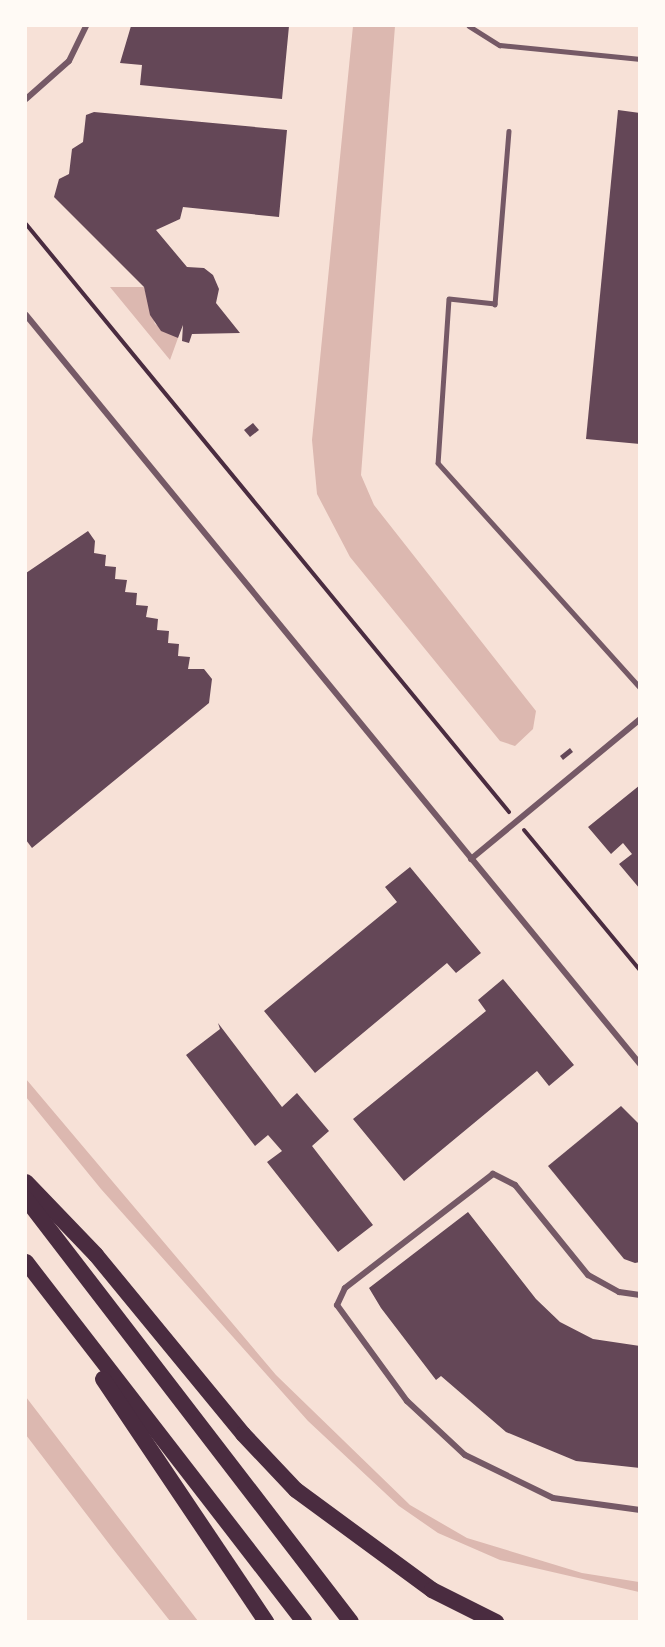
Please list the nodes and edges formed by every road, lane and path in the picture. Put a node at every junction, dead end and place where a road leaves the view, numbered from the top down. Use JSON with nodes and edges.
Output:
{"nodes":[{"id":1,"x":86,"y":26,"type":"edge"},
{"id":2,"x":469,"y":26,"type":"edge"},
{"id":3,"x":639,"y":59,"type":"edge"},
{"id":4,"x":26,"y":99,"type":"edge"},
{"id":5,"x":510,"y":131,"type":"dead end"},
{"id":6,"x":26,"y":224,"type":"edge"},
{"id":7,"x":26,"y":315,"type":"edge"},
{"id":8,"x":639,"y":687,"type":"edge"},
{"id":9,"x":639,"y":719,"type":"edge"},
{"id":10,"x":516,"y":821,"type":"junction"},
{"id":11,"x":471,"y":859,"type":"junction"},
{"id":12,"x":639,"y":970,"type":"edge"},
{"id":13,"x":639,"y":1064,"type":"edge"},
{"id":14,"x":26,"y":1182,"type":"edge"},
{"id":15,"x":26,"y":1199,"type":"edge"},
{"id":16,"x":26,"y":1263,"type":"edge"},
{"id":17,"x":639,"y":1295,"type":"edge"},
{"id":18,"x":639,"y":1510,"type":"edge"},
{"id":19,"x":266,"y":1622,"type":"edge"},
{"id":20,"x":304,"y":1622,"type":"edge"},
{"id":21,"x":351,"y":1622,"type":"edge"},
{"id":22,"x":496,"y":1622,"type":"edge"}],
"edges":[{"from":1,"to":4,"type":"street"},
{"from":2,"to":3,"type":"lane"},
{"from":5,"to":8,"type":"lane"},
{"from":6,"to":10,"type":"path"},
{"from":7,"to":11,"type":"street"},
{"from":9,"to":10,"type":"street"},
{"from":10,"to":11,"type":"street"},
{"from":10,"to":12,"type":"path"},
{"from":11,"to":13,"type":"street"},
{"from":14,"to":22,"type":"highway"},
{"from":15,"to":21,"type":"highway"},
{"from":16,"to":19,"type":"highway"},
{"from":16,"to":20,"type":"highway"},
{"from":17,"to":18,"type":"street"}]}
